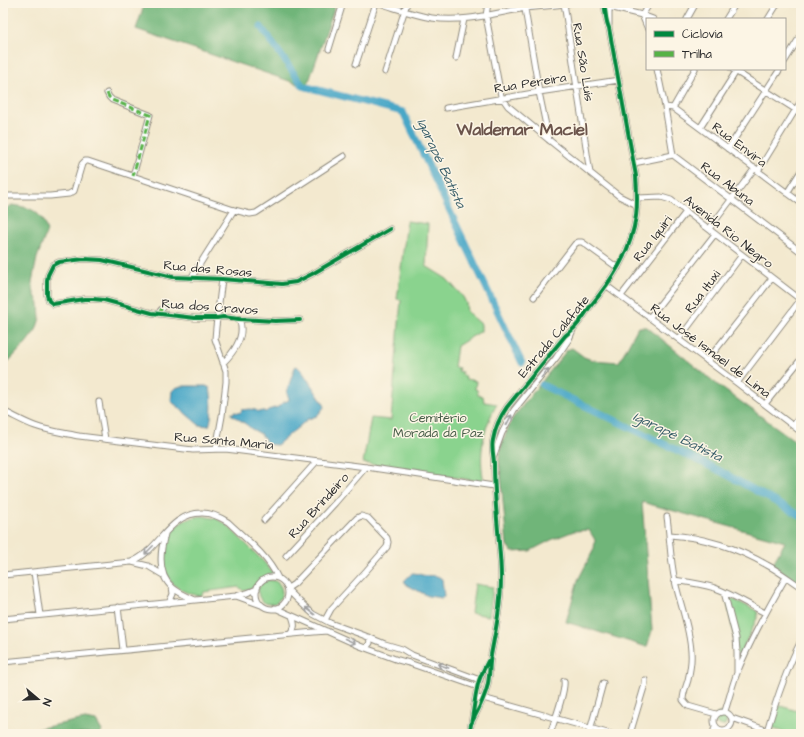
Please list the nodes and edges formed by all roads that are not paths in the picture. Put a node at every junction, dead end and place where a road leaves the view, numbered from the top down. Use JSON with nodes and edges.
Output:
{"nodes":[{"id":1,"x":343,"y":3,"type":"edge"},
{"id":2,"x":377,"y":3,"type":"edge"},
{"id":3,"x":407,"y":3,"type":"edge"},
{"id":4,"x":488,"y":3,"type":"edge"},
{"id":5,"x":565,"y":3,"type":"edge"},
{"id":6,"x":650,"y":3,"type":"edge"},
{"id":7,"x":696,"y":3,"type":"edge"},
{"id":8,"x":736,"y":3,"type":"edge"},
{"id":9,"x":778,"y":3,"type":"edge"},
{"id":10,"x":607,"y":5,"type":"edge"},
{"id":11,"x":526,"y":6,"type":"edge"},
{"id":12,"x":405,"y":11,"type":"junction"},
{"id":13,"x":642,"y":15,"type":"junction"},
{"id":14,"x":486,"y":16,"type":"junction"},
{"id":15,"x":650,"y":18,"type":"edge"},
{"id":16,"x":688,"y":18,"type":"edge"},
{"id":17,"x":727,"y":18,"type":"edge"},
{"id":18,"x":769,"y":18,"type":"edge"},
{"id":19,"x":464,"y":19,"type":"junction"},
{"id":20,"x":646,"y":25,"type":"edge"},
{"id":21,"x":801,"y":36,"type":"edge"},
{"id":22,"x":329,"y":49,"type":"dead end"},
{"id":23,"x":456,"y":58,"type":"dead end"},
{"id":24,"x":786,"y":59,"type":"edge"},
{"id":25,"x":356,"y":64,"type":"dead end"},
{"id":26,"x":657,"y":70,"type":"edge"},
{"id":27,"x":694,"y":70,"type":"edge"},
{"id":28,"x":735,"y":70,"type":"edge"},
{"id":29,"x":779,"y":70,"type":"edge"},
{"id":30,"x":385,"y":72,"type":"dead end"},
{"id":31,"x":619,"y":80,"type":"junction"},
{"id":32,"x":577,"y":86,"type":"junction"},
{"id":33,"x":766,"y":91,"type":"junction"},
{"id":34,"x":539,"y":92,"type":"junction"},
{"id":35,"x":107,"y":93,"type":"dead end"},
{"id":36,"x":502,"y":98,"type":"junction"},
{"id":37,"x":801,"y":101,"type":"edge"},
{"id":38,"x":446,"y":108,"type":"dead end"},
{"id":39,"x":665,"y":108,"type":"junction"},
{"id":40,"x":673,"y":108,"type":"junction"},
{"id":41,"x":795,"y":110,"type":"junction"},
{"id":42,"x":801,"y":113,"type":"edge"},
{"id":43,"x":700,"y":128,"type":"junction"},
{"id":44,"x":549,"y":140,"type":"junction"},
{"id":45,"x":728,"y":149,"type":"junction"},
{"id":46,"x":673,"y":155,"type":"junction"},
{"id":47,"x":344,"y":156,"type":"dead end"},
{"id":48,"x":634,"y":163,"type":"junction"},
{"id":49,"x":756,"y":170,"type":"junction"},
{"id":50,"x":801,"y":171,"type":"edge"},
{"id":51,"x":590,"y":173,"type":"junction"},
{"id":52,"x":133,"y":176,"type":"junction"},
{"id":53,"x":787,"y":193,"type":"junction"},
{"id":54,"x":3,"y":196,"type":"edge"},
{"id":55,"x":638,"y":198,"type":"junction"},
{"id":56,"x":731,"y":200,"type":"junction"},
{"id":57,"x":801,"y":203,"type":"edge"},
{"id":58,"x":637,"y":205,"type":"junction"},
{"id":59,"x":234,"y":210,"type":"junction"},
{"id":60,"x":686,"y":212,"type":"junction"},
{"id":61,"x":390,"y":229,"type":"dead end"},
{"id":62,"x":709,"y":229,"type":"junction"},
{"id":63,"x":715,"y":234,"type":"junction"},
{"id":64,"x":801,"y":252,"type":"edge"},
{"id":65,"x":742,"y":255,"type":"junction"},
{"id":66,"x":618,"y":268,"type":"junction"},
{"id":67,"x":190,"y":278,"type":"junction"},
{"id":68,"x":772,"y":278,"type":"junction"},
{"id":69,"x":222,"y":279,"type":"junction"},
{"id":70,"x":607,"y":286,"type":"junction"},
{"id":71,"x":621,"y":296,"type":"junction"},
{"id":72,"x":534,"y":297,"type":"dead end"},
{"id":73,"x":801,"y":299,"type":"edge"},
{"id":74,"x":50,"y":303,"type":"joint"},
{"id":75,"x":166,"y":304,"type":"dead end"},
{"id":76,"x":159,"y":314,"type":"junction"},
{"id":77,"x":216,"y":318,"type":"junction"},
{"id":78,"x":649,"y":318,"type":"junction"},
{"id":79,"x":239,"y":319,"type":"junction"},
{"id":80,"x":300,"y":320,"type":"dead end"},
{"id":81,"x":573,"y":330,"type":"junction"},
{"id":82,"x":679,"y":339,"type":"junction"},
{"id":83,"x":801,"y":359,"type":"edge"},
{"id":84,"x":707,"y":361,"type":"junction"},
{"id":85,"x":223,"y":363,"type":"junction"},
{"id":86,"x":737,"y":383,"type":"junction"},
{"id":87,"x":99,"y":402,"type":"dead end"},
{"id":88,"x":765,"y":404,"type":"junction"},
{"id":89,"x":3,"y":411,"type":"edge"},
{"id":90,"x":801,"y":415,"type":"edge"},
{"id":91,"x":793,"y":426,"type":"junction"},
{"id":92,"x":801,"y":432,"type":"edge"},
{"id":93,"x":105,"y":439,"type":"junction"},
{"id":94,"x":216,"y":449,"type":"junction"},
{"id":95,"x":494,"y":456,"type":"junction"},
{"id":96,"x":316,"y":461,"type":"junction"},
{"id":97,"x":366,"y":467,"type":"junction"},
{"id":98,"x":494,"y":486,"type":"junction"},
{"id":99,"x":667,"y":517,"type":"dead end"},
{"id":100,"x":264,"y":520,"type":"dead end"},
{"id":101,"x":165,"y":534,"type":"junction"},
{"id":102,"x":670,"y":535,"type":"junction"},
{"id":103,"x":286,"y":556,"type":"dead end"},
{"id":104,"x":131,"y":562,"type":"junction"},
{"id":105,"x":34,"y":572,"type":"junction"},
{"id":106,"x":3,"y":575,"type":"edge"},
{"id":107,"x":164,"y":576,"type":"junction"},
{"id":108,"x":786,"y":577,"type":"junction"},
{"id":109,"x":278,"y":578,"type":"junction"},
{"id":110,"x":674,"y":580,"type":"junction"},
{"id":111,"x":172,"y":587,"type":"junction"},
{"id":112,"x":801,"y":587,"type":"edge"},
{"id":113,"x":257,"y":588,"type":"junction"},
{"id":114,"x":288,"y":589,"type":"junction"},
{"id":115,"x":724,"y":592,"type":"junction"},
{"id":116,"x":236,"y":596,"type":"junction"},
{"id":117,"x":192,"y":599,"type":"junction"},
{"id":118,"x":169,"y":603,"type":"junction"},
{"id":119,"x":261,"y":605,"type":"junction"},
{"id":120,"x":118,"y":608,"type":"junction"},
{"id":121,"x":276,"y":608,"type":"junction"},
{"id":122,"x":766,"y":614,"type":"junction"},
{"id":123,"x":40,"y":615,"type":"junction"},
{"id":124,"x":292,"y":616,"type":"junction"},
{"id":125,"x":3,"y":619,"type":"edge"},
{"id":126,"x":325,"y":620,"type":"junction"},
{"id":127,"x":327,"y":631,"type":"junction"},
{"id":128,"x":290,"y":634,"type":"junction"},
{"id":129,"x":369,"y":637,"type":"junction"},
{"id":130,"x":801,"y":641,"type":"edge"},
{"id":131,"x":366,"y":648,"type":"junction"},
{"id":132,"x":397,"y":648,"type":"junction"},
{"id":133,"x":123,"y":650,"type":"junction"},
{"id":134,"x":394,"y":658,"type":"junction"},
{"id":135,"x":490,"y":658,"type":"junction"},
{"id":136,"x":3,"y":662,"type":"edge"},
{"id":137,"x":737,"y":674,"type":"junction"},
{"id":138,"x":481,"y":678,"type":"junction"},
{"id":139,"x":489,"y":679,"type":"junction"},
{"id":140,"x":645,"y":680,"type":"dead end"},
{"id":141,"x":564,"y":681,"type":"dead end"},
{"id":142,"x":604,"y":683,"type":"dead end"},
{"id":143,"x":478,"y":687,"type":"junction"},
{"id":144,"x":476,"y":696,"type":"junction"},
{"id":145,"x":483,"y":698,"type":"junction"},
{"id":146,"x":725,"y":712,"type":"junction"},
{"id":147,"x":716,"y":714,"type":"junction"},
{"id":148,"x":555,"y":718,"type":"junction"},
{"id":149,"x":732,"y":718,"type":"junction"},
{"id":150,"x":472,"y":722,"type":"junction"},
{"id":151,"x":715,"y":726,"type":"junction"},
{"id":152,"x":590,"y":731,"type":"edge"},
{"id":153,"x":767,"y":731,"type":"junction"},
{"id":154,"x":724,"y":732,"type":"edge"},
{"id":155,"x":469,"y":734,"type":"edge"},
{"id":156,"x":550,"y":734,"type":"edge"},
{"id":157,"x":611,"y":734,"type":"edge"},
{"id":158,"x":630,"y":734,"type":"edge"},
{"id":159,"x":713,"y":734,"type":"edge"},
{"id":160,"x":778,"y":734,"type":"edge"}],
"edges":[{"from":1,"to":22,"type":"street"},
{"from":2,"to":12,"type":"street"},
{"from":2,"to":25,"type":"street"},
{"from":3,"to":12,"type":"street"},
{"from":4,"to":14,"type":"street"},
{"from":5,"to":11,"type":"street"},
{"from":5,"to":32,"type":"street","name":"Rua São Luís"},
{"from":6,"to":13,"type":"street"},
{"from":7,"to":16,"type":"street"},
{"from":8,"to":17,"type":"street"},
{"from":9,"to":18,"type":"street"},
{"from":10,"to":13,"type":"street"},
{"from":10,"to":31,"type":"street","name":"Estrada Calafate"},
{"from":11,"to":14,"type":"street"},
{"from":11,"to":34,"type":"street"},
{"from":12,"to":19,"type":"street"},
{"from":12,"to":30,"type":"street"},
{"from":13,"to":15,"type":"street"},
{"from":13,"to":20,"type":"street"},
{"from":14,"to":19,"type":"street"},
{"from":14,"to":36,"type":"street"},
{"from":19,"to":23,"type":"street"},
{"from":21,"to":24,"type":"street"},
{"from":26,"to":39,"type":"street"},
{"from":27,"to":40,"type":"street"},
{"from":28,"to":33,"type":"street"},
{"from":28,"to":43,"type":"street"},
{"from":29,"to":33,"type":"street"},
{"from":31,"to":32,"type":"street","name":"Rua Pereira"},
{"from":31,"to":48,"type":"street","name":"Estrada Calafate"},
{"from":32,"to":34,"type":"street","name":"Rua Pereira"},
{"from":32,"to":51,"type":"street","name":"Rua São Luís"},
{"from":33,"to":41,"type":"street"},
{"from":33,"to":45,"type":"street"},
{"from":34,"to":36,"type":"street","name":"Rua Pereira"},
{"from":34,"to":44,"type":"street"},
{"from":35,"to":52,"type":"street"},
{"from":36,"to":38,"type":"street","name":"Rua Pereira"},
{"from":36,"to":44,"type":"street"},
{"from":37,"to":41,"type":"street"},
{"from":39,"to":40,"type":"street"},
{"from":39,"to":46,"type":"street"},
{"from":40,"to":43,"type":"street","name":"Rua Envira"},
{"from":41,"to":42,"type":"street"},
{"from":41,"to":49,"type":"street"},
{"from":43,"to":45,"type":"street","name":"Rua Envira"},
{"from":44,"to":51,"type":"street"},
{"from":45,"to":49,"type":"street","name":"Rua Envira"},
{"from":46,"to":48,"type":"street"},
{"from":46,"to":56,"type":"street","name":"Rua Abuna"},
{"from":47,"to":59,"type":"street"},
{"from":48,"to":55,"type":"street","name":"Estrada Calafate"},
{"from":49,"to":53,"type":"street","name":"Rua Envira"},
{"from":49,"to":56,"type":"street"},
{"from":50,"to":53,"type":"street"},
{"from":51,"to":58,"type":"street"},
{"from":52,"to":54,"type":"street"},
{"from":52,"to":59,"type":"street"},
{"from":53,"to":57,"type":"street","name":"Rua Envira"},
{"from":55,"to":58,"type":"street","name":"Estrada Calafate"},
{"from":55,"to":60,"type":"street","name":"Avenida Rio Negro"},
{"from":56,"to":62,"type":"street"},
{"from":56,"to":64,"type":"street","name":"Rua Abuna"},
{"from":58,"to":66,"type":"street","name":"Estrada Calafate"},
{"from":59,"to":67,"type":"street"},
{"from":60,"to":62,"type":"street","name":"Avenida Rio Negro"},
{"from":60,"to":71,"type":"street","name":"Rua Iquiri"},
{"from":61,"to":69,"type":"street","name":"Rua das Rosas"},
{"from":62,"to":63,"type":"street","name":"Avenida Rio Negro"},
{"from":63,"to":65,"type":"street","name":"Avenida Rio Negro"},
{"from":63,"to":78,"type":"street"},
{"from":65,"to":68,"type":"street","name":"Avenida Rio Negro"},
{"from":65,"to":82,"type":"street","name":"Rua Ituxi"},
{"from":66,"to":70,"type":"street","name":"Estrada Calafate"},
{"from":66,"to":72,"type":"street"},
{"from":67,"to":69,"type":"street","name":"Rua das Rosas"},
{"from":67,"to":74,"type":"street","name":"Rua das Rosas"},
{"from":68,"to":73,"type":"street","name":"Avenida Rio Negro"},
{"from":68,"to":84,"type":"street"},
{"from":69,"to":77,"type":"street"},
{"from":70,"to":71,"type":"street","name":"Rua José Ismael de Lima"},
{"from":70,"to":81,"type":"street","name":"Estrada Calafate"},
{"from":71,"to":78,"type":"street","name":"Rua José Ismael de Lima"},
{"from":73,"to":86,"type":"street"},
{"from":74,"to":76,"type":"street","name":"Rua dos Cravos"},
{"from":75,"to":76,"type":"street"},
{"from":76,"to":77,"type":"street","name":"Rua dos Cravos"},
{"from":77,"to":79,"type":"street","name":"Rua dos Cravos"},
{"from":77,"to":85,"type":"street"},
{"from":78,"to":82,"type":"street","name":"Rua José Ismael de Lima"},
{"from":79,"to":80,"type":"street","name":"Rua dos Cravos"},
{"from":79,"to":85,"type":"street"},
{"from":95,"to":81,"type":"street","name":"Estrada Calafate","one_way":true},
{"from":81,"to":95,"type":"street","name":"Estrada Calafate"},
{"from":82,"to":84,"type":"street","name":"Rua José Ismael de Lima"},
{"from":83,"to":88,"type":"street"},
{"from":84,"to":86,"type":"street","name":"Rua José Ismael de Lima"},
{"from":85,"to":94,"type":"street"},
{"from":86,"to":88,"type":"street","name":"Rua José Ismael de Lima"},
{"from":87,"to":93,"type":"street"},
{"from":88,"to":91,"type":"street","name":"Rua José Ismael de Lima"},
{"from":89,"to":93,"type":"street","name":"Rua Santa Maria"},
{"from":90,"to":91,"type":"street"},
{"from":91,"to":92,"type":"street","name":"Rua José Ismael de Lima"},
{"from":93,"to":94,"type":"street","name":"Rua Santa Maria"},
{"from":94,"to":96,"type":"street","name":"Rua Santa Maria"},
{"from":95,"to":98,"type":"street","name":"Estrada Calafate"},
{"from":96,"to":97,"type":"street","name":"Rua Santa Maria"},
{"from":96,"to":100,"type":"street"},
{"from":97,"to":98,"type":"street","name":"Rua Santa Maria"},
{"from":97,"to":103,"type":"street","name":"Rua Brindeiro"},
{"from":98,"to":135,"type":"street","name":"Estrada Calafate"},
{"from":99,"to":102,"type":"street"},
{"from":101,"to":104,"type":"street","one_way":true},
{"from":101,"to":107,"type":"street"},
{"from":101,"to":109,"type":"street"},
{"from":102,"to":108,"type":"street"},
{"from":102,"to":110,"type":"street"},
{"from":104,"to":105,"type":"street"},
{"from":104,"to":107,"type":"street"},
{"from":105,"to":106,"type":"street"},
{"from":105,"to":123,"type":"street"},
{"from":107,"to":111,"type":"street"},
{"from":108,"to":112,"type":"street"},
{"from":108,"to":122,"type":"street"},
{"from":109,"to":113,"type":"street"},
{"from":109,"to":114,"type":"street"},
{"from":110,"to":115,"type":"street"},
{"from":110,"to":147,"type":"street"},
{"from":111,"to":117,"type":"street"},
{"from":111,"to":118,"type":"street"},
{"from":113,"to":116,"type":"street"},
{"from":113,"to":119,"type":"street"},
{"from":114,"to":121,"type":"street"},
{"from":126,"to":114,"type":"street","one_way":true},
{"from":114,"to":126,"type":"street"},
{"from":115,"to":122,"type":"street"},
{"from":115,"to":137,"type":"street"},
{"from":116,"to":117,"type":"street"},
{"from":116,"to":119,"type":"street"},
{"from":117,"to":118,"type":"street"},
{"from":118,"to":120,"type":"street"},
{"from":119,"to":121,"type":"street"},
{"from":120,"to":123,"type":"street"},
{"from":120,"to":133,"type":"street"},
{"from":121,"to":124,"type":"street"},
{"from":122,"to":137,"type":"street"},
{"from":123,"to":125,"type":"street"},
{"from":124,"to":127,"type":"street"},
{"from":124,"to":128,"type":"street"},
{"from":126,"to":129,"type":"street"},
{"from":127,"to":128,"type":"street"},
{"from":127,"to":131,"type":"street","one_way":true},
{"from":128,"to":133,"type":"street"},
{"from":129,"to":131,"type":"street"},
{"from":129,"to":132,"type":"street"},
{"from":130,"to":153,"type":"street"},
{"from":131,"to":134,"type":"street"},
{"from":132,"to":134,"type":"street"},
{"from":138,"to":132,"type":"street","one_way":true},
{"from":133,"to":136,"type":"street"},
{"from":134,"to":143,"type":"street"},
{"from":135,"to":138,"type":"street","name":"Estrada Calafate"},
{"from":135,"to":139,"type":"street","name":"Estrada Calafate"},
{"from":137,"to":146,"type":"street"},
{"from":138,"to":139,"type":"street"},
{"from":138,"to":143,"type":"street","name":"Estrada Calafate"},
{"from":139,"to":145,"type":"street","name":"Estrada Calafate"},
{"from":140,"to":158,"type":"street"},
{"from":141,"to":148,"type":"street"},
{"from":142,"to":152,"type":"street"},
{"from":143,"to":144,"type":"street","name":"Estrada Calafate"},
{"from":144,"to":145,"type":"street"},
{"from":144,"to":150,"type":"street","name":"Estrada Calafate"},
{"from":145,"to":148,"type":"street"},
{"from":145,"to":150,"type":"street","name":"Estrada Calafate"},
{"from":146,"to":147,"type":"street"},
{"from":146,"to":149,"type":"street"},
{"from":147,"to":151,"type":"street"},
{"from":148,"to":152,"type":"street"},
{"from":148,"to":156,"type":"street"},
{"from":149,"to":153,"type":"street"},
{"from":149,"to":154,"type":"street"},
{"from":150,"to":155,"type":"street","name":"Estrada Calafate"},
{"from":151,"to":154,"type":"street"},
{"from":151,"to":159,"type":"street"},
{"from":152,"to":157,"type":"street"},
{"from":153,"to":160,"type":"street"}]}
